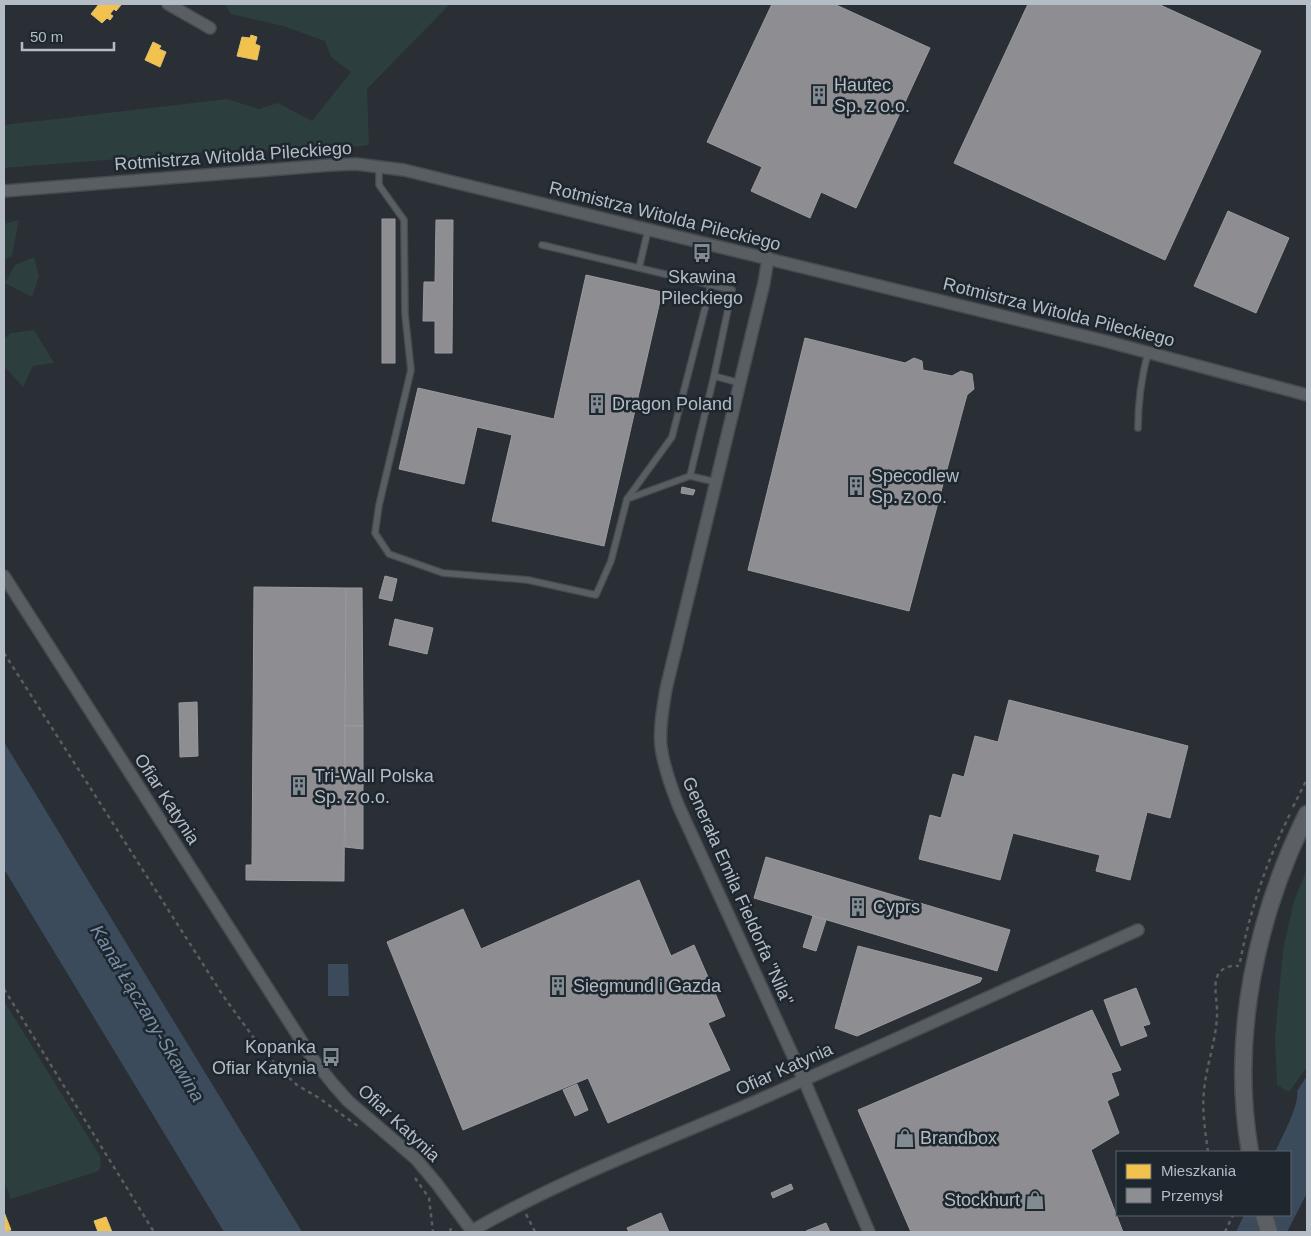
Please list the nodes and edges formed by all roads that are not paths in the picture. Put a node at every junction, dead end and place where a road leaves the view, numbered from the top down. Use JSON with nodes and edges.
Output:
{"nodes":[{"id":1,"x":168,"y":4,"type":"edge"},
{"id":2,"x":210,"y":28,"type":"dead end"},
{"id":3,"x":379,"y":166,"type":"junction"},
{"id":4,"x":4,"y":191,"type":"edge"},
{"id":5,"x":648,"y":230,"type":"junction"},
{"id":6,"x":542,"y":245,"type":"dead end"},
{"id":7,"x":768,"y":258,"type":"junction"},
{"id":8,"x":639,"y":268,"type":"junction"},
{"id":9,"x":710,"y":286,"type":"junction"},
{"id":10,"x":1148,"y":352,"type":"junction"},
{"id":11,"x":714,"y":376,"type":"junction"},
{"id":12,"x":740,"y":383,"type":"junction"},
{"id":13,"x":1307,"y":395,"type":"edge"},
{"id":14,"x":1138,"y":428,"type":"dead end"},
{"id":15,"x":690,"y":476,"type":"junction"},
{"id":16,"x":716,"y":482,"type":"junction"},
{"id":17,"x":627,"y":499,"type":"junction"},
{"id":18,"x":4,"y":576,"type":"edge"},
{"id":19,"x":1307,"y":814,"type":"edge"},
{"id":20,"x":1138,"y":930,"type":"dead end"},
{"id":21,"x":804,"y":1080,"type":"junction"},
{"id":22,"x":1250,"y":1151,"type":"edge"},
{"id":23,"x":1264,"y":1216,"type":"edge"},
{"id":24,"x":471,"y":1232,"type":"edge"},
{"id":25,"x":868,"y":1232,"type":"edge"},
{"id":26,"x":1269,"y":1232,"type":"edge"}],
"edges":[{"from":1,"to":2,"type":"street"},
{"from":3,"to":4,"type":"street","name":"Rotmistrza Witolda Pileckiego"},
{"from":3,"to":5,"type":"street","name":"Rotmistrza Witolda Pileckiego"},
{"from":3,"to":17,"type":"lane"},
{"from":5,"to":7,"type":"street","name":"Rotmistrza Witolda Pileckiego"},
{"from":5,"to":8,"type":"lane"},
{"from":6,"to":8,"type":"lane"},
{"from":7,"to":10,"type":"street","name":"Rotmistrza Witolda Pileckiego"},
{"from":7,"to":12,"type":"street","name":"Generała Emila Fieldorfa \"Nila\""},
{"from":8,"to":9,"type":"lane"},
{"from":9,"to":11,"type":"lane"},
{"from":9,"to":17,"type":"lane"},
{"from":10,"to":13,"type":"street","name":"Rotmistrza Witolda Pileckiego"},
{"from":10,"to":14,"type":"lane"},
{"from":11,"to":12,"type":"lane"},
{"from":11,"to":15,"type":"lane"},
{"from":12,"to":16,"type":"street","name":"Generała Emila Fieldorfa \"Nila\""},
{"from":15,"to":16,"type":"lane"},
{"from":15,"to":17,"type":"lane"},
{"from":16,"to":21,"type":"street","name":"Generała Emila Fieldorfa \"Nila\""},
{"from":18,"to":24,"type":"street","name":"Ofiar Katynia"},
{"from":19,"to":22,"type":"main road"},
{"from":20,"to":21,"type":"street","name":"Ofiar Katynia"},
{"from":21,"to":24,"type":"street","name":"Ofiar Katynia"},
{"from":21,"to":25,"type":"street","name":"Generała Emila Fieldorfa \"Nila\""},
{"from":23,"to":26,"type":"main road"}]}
